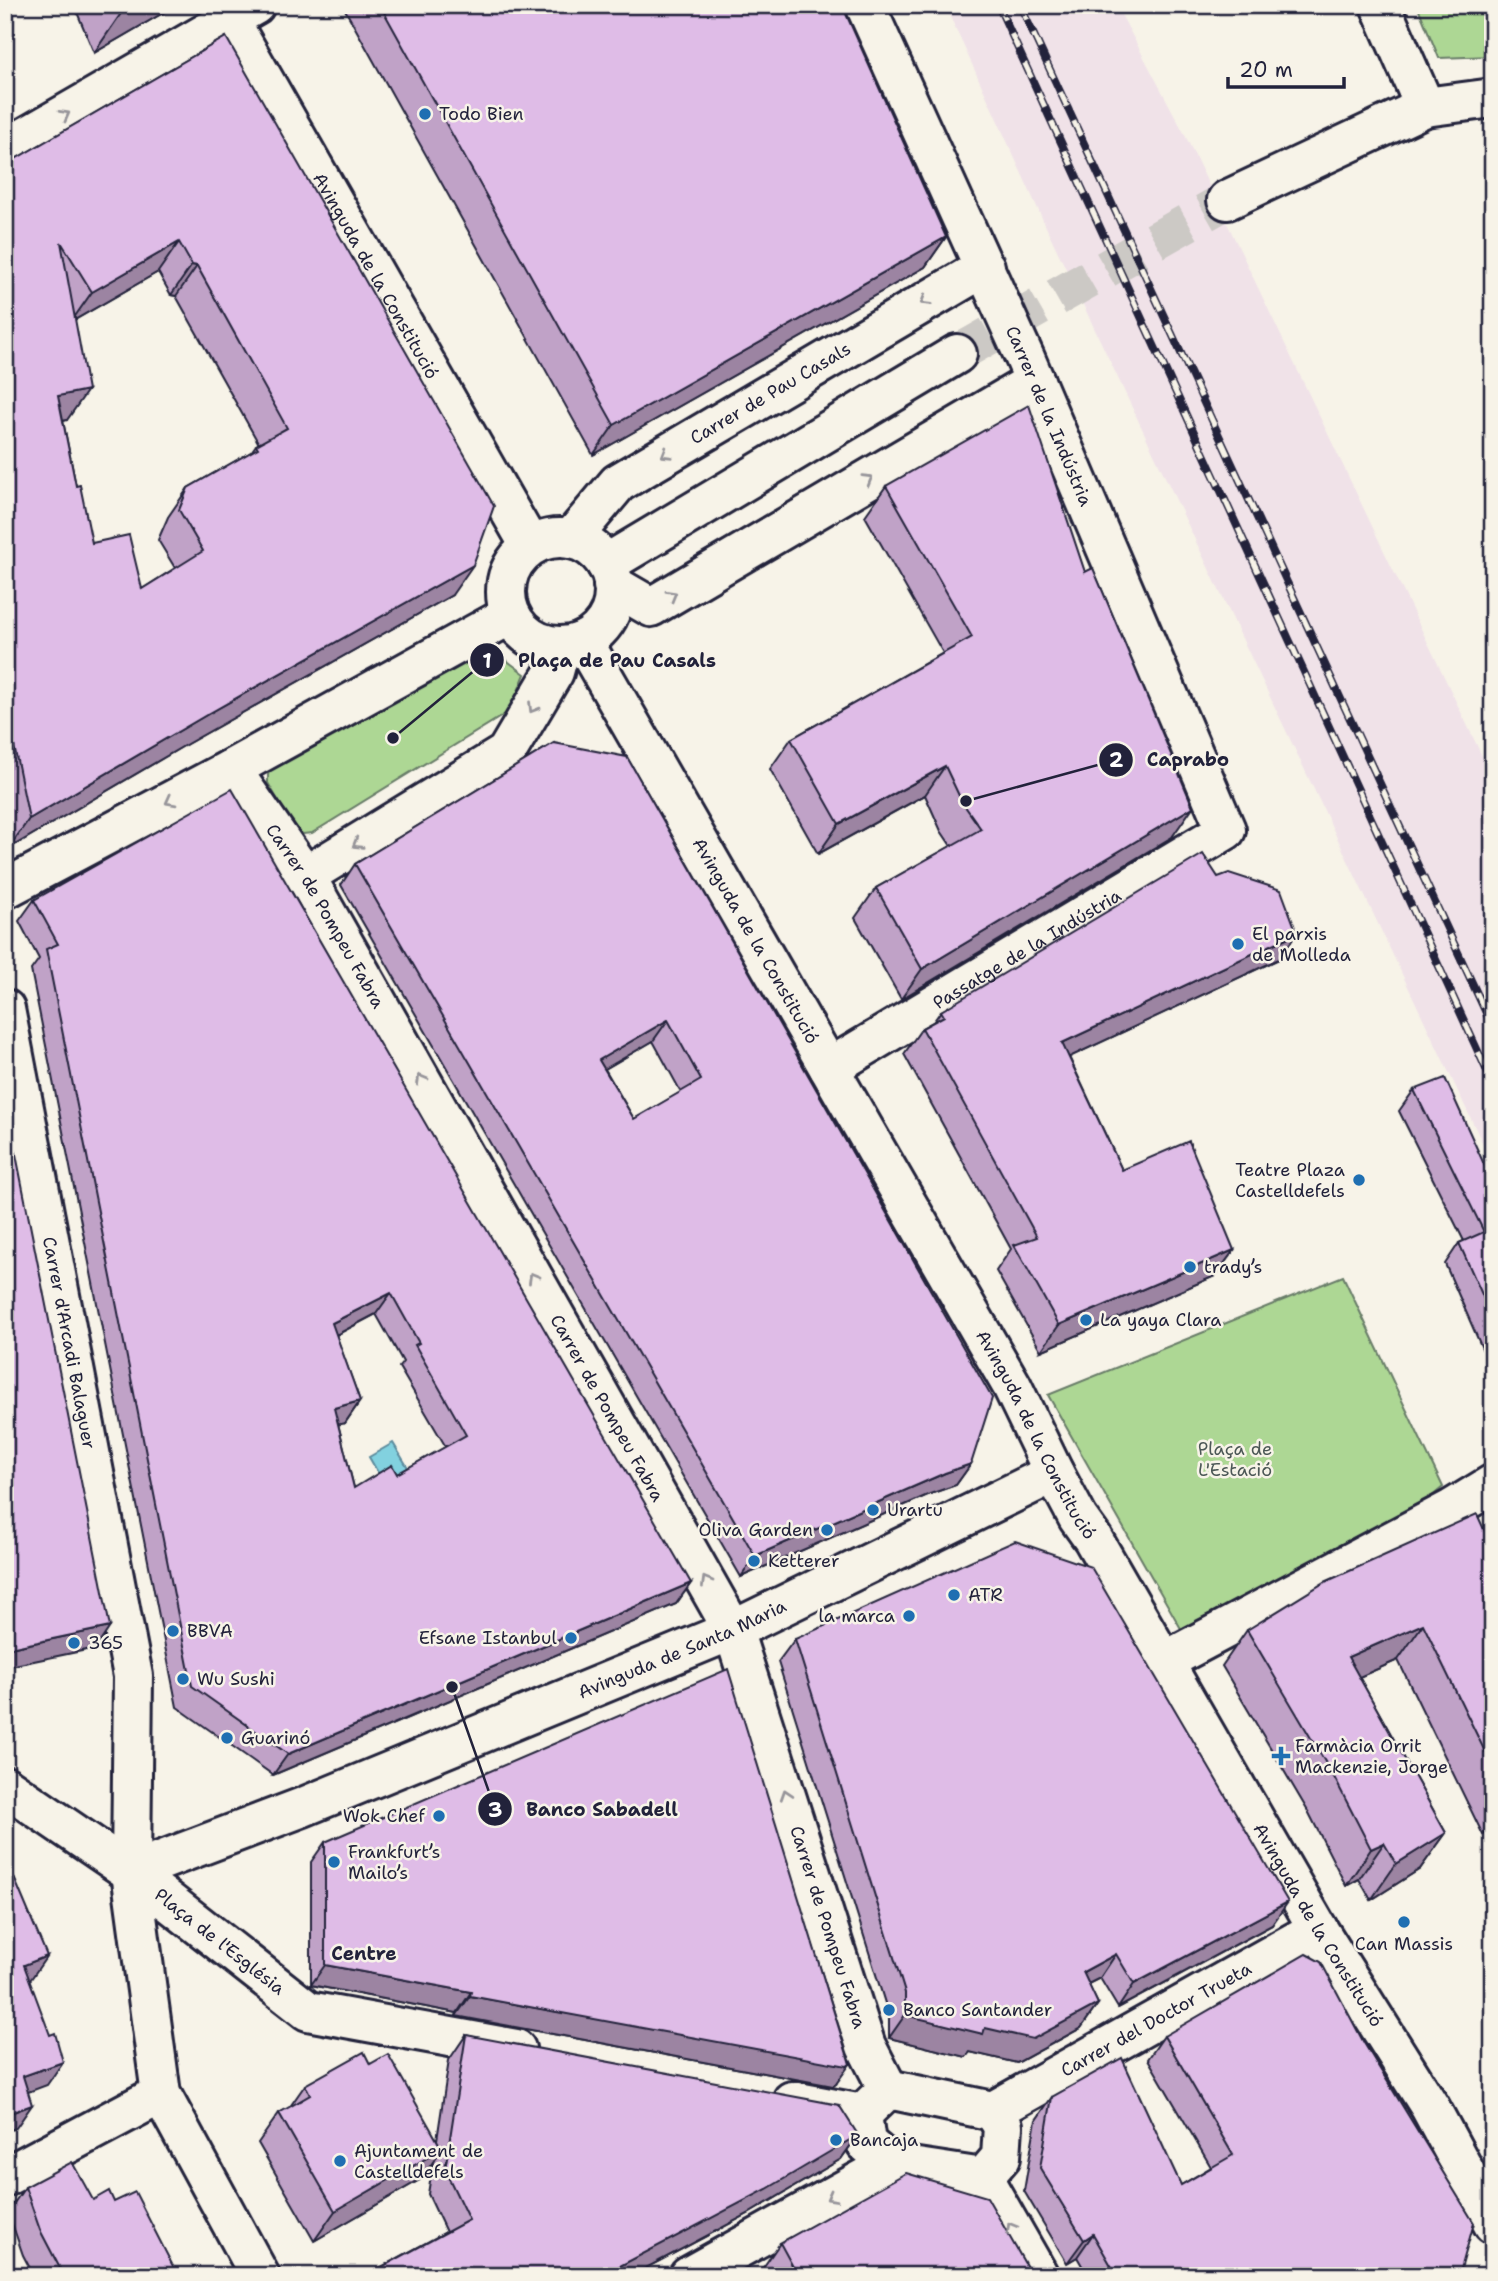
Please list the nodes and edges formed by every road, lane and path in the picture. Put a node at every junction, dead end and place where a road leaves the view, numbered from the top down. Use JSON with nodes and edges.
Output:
{"nodes":[{"id":1,"x":865,"y":5,"type":"edge"},
{"id":2,"x":1380,"y":5,"type":"edge"},
{"id":3,"x":235,"y":10,"type":"edge"},
{"id":4,"x":1493,"y":98,"type":"edge"},
{"id":5,"x":1424,"y":107,"type":"junction"},
{"id":6,"x":5,"y":149,"type":"edge"},
{"id":7,"x":1227,"y":200,"type":"tunnel mouth"},
{"id":8,"x":985,"y":267,"type":"junction"},
{"id":9,"x":957,"y":354,"type":"tunnel mouth"},
{"id":10,"x":1035,"y":381,"type":"junction"},
{"id":11,"x":571,"y":539,"type":"junction"},
{"id":12,"x":530,"y":546,"type":"junction"},
{"id":13,"x":610,"y":574,"type":"junction"},
{"id":14,"x":510,"y":615,"type":"junction"},
{"id":15,"x":572,"y":644,"type":"junction"},
{"id":16,"x":231,"y":769,"type":"junction"},
{"id":17,"x":1226,"y":830,"type":"joint"},
{"id":18,"x":305,"y":876,"type":"junction"},
{"id":19,"x":5,"y":888,"type":"edge"},
{"id":20,"x":5,"y":1009,"type":"edge"},
{"id":21,"x":829,"y":1068,"type":"junction"},
{"id":22,"x":1054,"y":1473,"type":"junction"},
{"id":23,"x":1493,"y":1484,"type":"edge"},
{"id":24,"x":733,"y":1630,"type":"junction"},
{"id":25,"x":1163,"y":1662,"type":"junction"},
{"id":26,"x":133,"y":1676,"type":"joint"},
{"id":27,"x":5,"y":1786,"type":"edge"},
{"id":28,"x":303,"y":1807,"type":"joint"},
{"id":29,"x":131,"y":1872,"type":"junction"},
{"id":30,"x":1318,"y":1929,"type":"junction"},
{"id":31,"x":552,"y":2056,"type":"edge"},
{"id":32,"x":161,"y":2094,"type":"junction"},
{"id":33,"x":754,"y":2094,"type":"edge"},
{"id":34,"x":875,"y":2102,"type":"junction"},
{"id":35,"x":993,"y":2111,"type":"junction"},
{"id":36,"x":891,"y":2164,"type":"junction"},
{"id":37,"x":5,"y":2177,"type":"edge"},
{"id":38,"x":984,"y":2178,"type":"junction"},
{"id":39,"x":1493,"y":2224,"type":"edge"},
{"id":40,"x":260,"y":2276,"type":"edge"},
{"id":41,"x":689,"y":2276,"type":"edge"},
{"id":42,"x":1039,"y":2276,"type":"edge"}],
"edges":[{"from":1,"to":8,"type":"street","name":"Carrer de la Indústria"},
{"from":2,"to":5,"type":"street"},
{"from":6,"to":3,"type":"street","one_way":true},
{"from":3,"to":12,"type":"street","name":"Avinguda de la Constitució"},
{"from":4,"to":5,"type":"street"},
{"from":5,"to":7,"type":"street"},
{"from":8,"to":10,"type":"street","name":"Carrer de la Indústria"},
{"from":8,"to":11,"type":"street","name":"Carrer de Pau Casals","one_way":true},
{"from":9,"to":13,"type":"street"},
{"from":13,"to":10,"type":"street","one_way":true},
{"from":10,"to":17,"type":"street","name":"Carrer de la Indústria"},
{"from":11,"to":12,"type":"street"},
{"from":11,"to":13,"type":"street"},
{"from":12,"to":14,"type":"street"},
{"from":13,"to":15,"type":"street"},
{"from":14,"to":15,"type":"street"},
{"from":14,"to":16,"type":"street"},
{"from":15,"to":18,"type":"street","one_way":true},
{"from":15,"to":21,"type":"street","name":"Avinguda de la Constitució"},
{"from":16,"to":18,"type":"street","name":"Carrer de Pompeu Fabra"},
{"from":16,"to":19,"type":"street","one_way":true},
{"from":17,"to":21,"type":"street","name":"Passatge de la Indústria"},
{"from":24,"to":18,"type":"street","name":"Carrer de Pompeu Fabra","one_way":true},
{"from":20,"to":26,"type":"street","name":"Carrer d'Arcadi Balaguer"},
{"from":21,"to":22,"type":"street","name":"Avinguda de la Constitució"},
{"from":22,"to":24,"type":"street","name":"Avinguda de Santa Maria"},
{"from":22,"to":25,"type":"street","name":"Avinguda de la Constitució"},
{"from":23,"to":25,"type":"street"},
{"from":24,"to":28,"type":"street","name":"Avinguda de Santa Maria"},
{"from":34,"to":24,"type":"street","name":"Carrer de Pompeu Fabra","one_way":true},
{"from":25,"to":30,"type":"street","name":"Avinguda de la Constitució"},
{"from":26,"to":29,"type":"street","name":"Plaça de l'Església"},
{"from":27,"to":29,"type":"street","name":"Plaça de l'Església"},
{"from":28,"to":29,"type":"street","name":"Plaça de l'Església"},
{"from":29,"to":31,"type":"street","name":"Plaça de l'Església"},
{"from":29,"to":32,"type":"street","name":"Plaça de l'Església"},
{"from":30,"to":35,"type":"street","name":"Carrer del Doctor Trueta"},
{"from":30,"to":39,"type":"street","name":"Avinguda de la Constitució"},
{"from":32,"to":37,"type":"street"},
{"from":32,"to":40,"type":"street"},
{"from":33,"to":34,"type":"street"},
{"from":34,"to":35,"type":"street"},
{"from":34,"to":36,"type":"street","name":"Carrer de Pompeu Fabra"},
{"from":35,"to":38,"type":"street"},
{"from":36,"to":38,"type":"street"},
{"from":36,"to":41,"type":"street","one_way":true},
{"from":42,"to":38,"type":"street","one_way":true}]}
